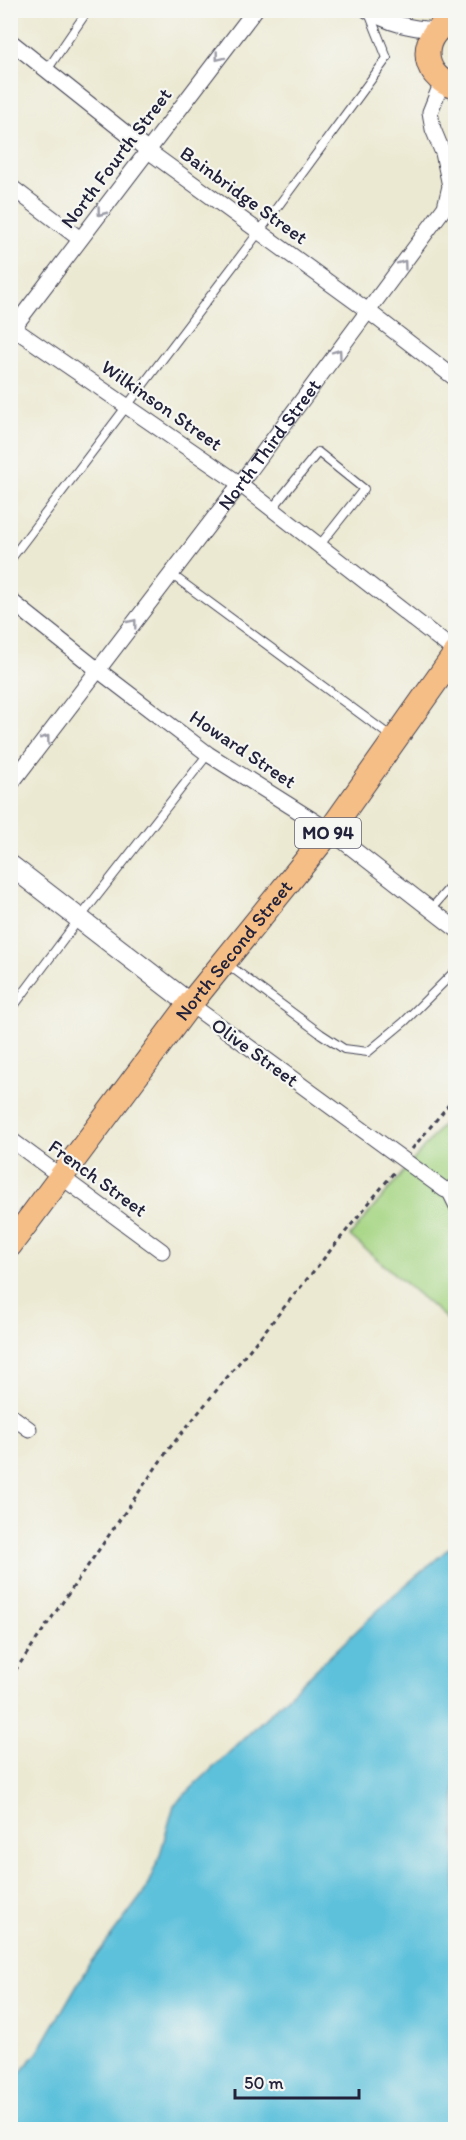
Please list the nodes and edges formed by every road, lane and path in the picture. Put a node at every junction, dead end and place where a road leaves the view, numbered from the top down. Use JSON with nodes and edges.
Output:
{"nodes":[{"id":1,"x":88,"y":10,"type":"edge"},
{"id":2,"x":255,"y":10,"type":"edge"},
{"id":3,"x":368,"y":11,"type":"edge"},
{"id":4,"x":446,"y":25,"type":"edge"},
{"id":5,"x":10,"y":40,"type":"edge"},
{"id":6,"x":47,"y":70,"type":"junction"},
{"id":7,"x":449,"y":85,"type":"edge"},
{"id":8,"x":147,"y":150,"type":"junction"},
{"id":9,"x":10,"y":186,"type":"edge"},
{"id":10,"x":259,"y":232,"type":"junction"},
{"id":11,"x":80,"y":239,"type":"junction"},
{"id":12,"x":368,"y":311,"type":"junction"},
{"id":13,"x":12,"y":330,"type":"edge"},
{"id":14,"x":456,"y":379,"type":"edge"},
{"id":15,"x":127,"y":406,"type":"junction"},
{"id":16,"x":240,"y":484,"type":"junction"},
{"id":17,"x":272,"y":509,"type":"junction"},
{"id":18,"x":320,"y":546,"type":"junction"},
{"id":19,"x":10,"y":560,"type":"edge"},
{"id":20,"x":171,"y":574,"type":"junction"},
{"id":21,"x":10,"y":600,"type":"edge"},
{"id":22,"x":456,"y":653,"type":"edge"},
{"id":23,"x":98,"y":670,"type":"junction"},
{"id":24,"x":395,"y":739,"type":"junction"},
{"id":25,"x":208,"y":753,"type":"junction"},
{"id":26,"x":10,"y":785,"type":"edge"},
{"id":27,"x":330,"y":831,"type":"junction"},
{"id":28,"x":10,"y":865,"type":"edge"},
{"id":29,"x":456,"y":880,"type":"edge"},
{"id":30,"x":430,"y":909,"type":"junction"},
{"id":31,"x":79,"y":919,"type":"junction"},
{"id":32,"x":456,"y":929,"type":"edge"},
{"id":33,"x":224,"y":962,"type":"junction"},
{"id":34,"x":456,"y":970,"type":"edge"},
{"id":35,"x":190,"y":1004,"type":"junction"},
{"id":36,"x":10,"y":1011,"type":"edge"},
{"id":37,"x":456,"y":1096,"type":"edge"},
{"id":38,"x":10,"y":1139,"type":"edge"},
{"id":39,"x":409,"y":1152,"type":"dead end"},
{"id":40,"x":394,"y":1171,"type":"dead end"},
{"id":41,"x":62,"y":1178,"type":"junction"},
{"id":42,"x":450,"y":1185,"type":"edge"},
{"id":43,"x":456,"y":1212,"type":"edge"},
{"id":44,"x":10,"y":1245,"type":"edge"},
{"id":45,"x":162,"y":1251,"type":"dead end"},
{"id":46,"x":10,"y":1415,"type":"edge"},
{"id":47,"x":29,"y":1429,"type":"dead end"},
{"id":48,"x":10,"y":1678,"type":"edge"}],
"edges":[{"from":1,"to":6,"type":"lane"},
{"from":2,"to":8,"type":"street","name":"North Fourth Street","one_way":true},
{"from":3,"to":4,"type":"street"},
{"from":3,"to":10,"type":"lane"},
{"from":4,"to":7,"type":"main road","name":"North Third Street"},
{"from":5,"to":6,"type":"street","name":"Bainbridge Street"},
{"from":6,"to":8,"type":"street","name":"Bainbridge Street"},
{"from":12,"to":7,"type":"street","name":"North Third Street","one_way":true},
{"from":8,"to":10,"type":"street","name":"Bainbridge Street"},
{"from":8,"to":11,"type":"street","name":"North Fourth Street","one_way":true},
{"from":9,"to":11,"type":"street"},
{"from":10,"to":12,"type":"street","name":"Bainbridge Street"},
{"from":10,"to":15,"type":"lane"},
{"from":11,"to":13,"type":"street","name":"North Fourth Street"},
{"from":12,"to":14,"type":"street","name":"Bainbridge Street"},
{"from":16,"to":12,"type":"street","name":"North Third Street","one_way":true},
{"from":13,"to":15,"type":"street","name":"Wilkinson Street"},
{"from":15,"to":16,"type":"street","name":"Wilkinson Street"},
{"from":15,"to":19,"type":"lane"},
{"from":16,"to":17,"type":"street","name":"Wilkinson Street"},
{"from":16,"to":20,"type":"street","name":"North Third Street"},
{"from":17,"to":18,"type":"street","name":"Wilkinson Street"},
{"from":17,"to":18,"type":"lane"},
{"from":18,"to":22,"type":"street","name":"Wilkinson Street"},
{"from":23,"to":20,"type":"street","name":"North Third Street","one_way":true},
{"from":20,"to":24,"type":"lane"},
{"from":21,"to":23,"type":"street","name":"Howard Street"},
{"from":22,"to":24,"type":"main road","name":"North Second Street","number":"MO 94"},
{"from":23,"to":25,"type":"street","name":"Howard Street"},
{"from":26,"to":23,"type":"street","name":"North Third Street","one_way":true},
{"from":24,"to":27,"type":"main road","name":"North Second Street","number":"MO 94"},
{"from":25,"to":27,"type":"street","name":"Howard Street"},
{"from":25,"to":31,"type":"lane"},
{"from":27,"to":30,"type":"street","name":"Howard Street"},
{"from":27,"to":33,"type":"main road","name":"North Second Street","number":"MO 94"},
{"from":28,"to":31,"type":"street","name":"Olive Street"},
{"from":29,"to":30,"type":"lane"},
{"from":30,"to":32,"type":"street","name":"Howard Street"},
{"from":31,"to":35,"type":"street","name":"Olive Street"},
{"from":31,"to":36,"type":"lane"},
{"from":33,"to":34,"type":"lane"},
{"from":33,"to":35,"type":"main road","name":"North Second Street","number":"MO 94"},
{"from":35,"to":41,"type":"main road","name":"North Second Street","number":"MO 94"},
{"from":35,"to":42,"type":"street","name":"Olive Street"},
{"from":37,"to":39,"type":"path"},
{"from":38,"to":41,"type":"street","name":"French Street"},
{"from":40,"to":48,"type":"path"},
{"from":41,"to":44,"type":"main road","name":"North Second Street","number":"MO 94"},
{"from":41,"to":45,"type":"street","name":"French Street"},
{"from":42,"to":43,"type":"lane"},
{"from":46,"to":47,"type":"street"}]}
